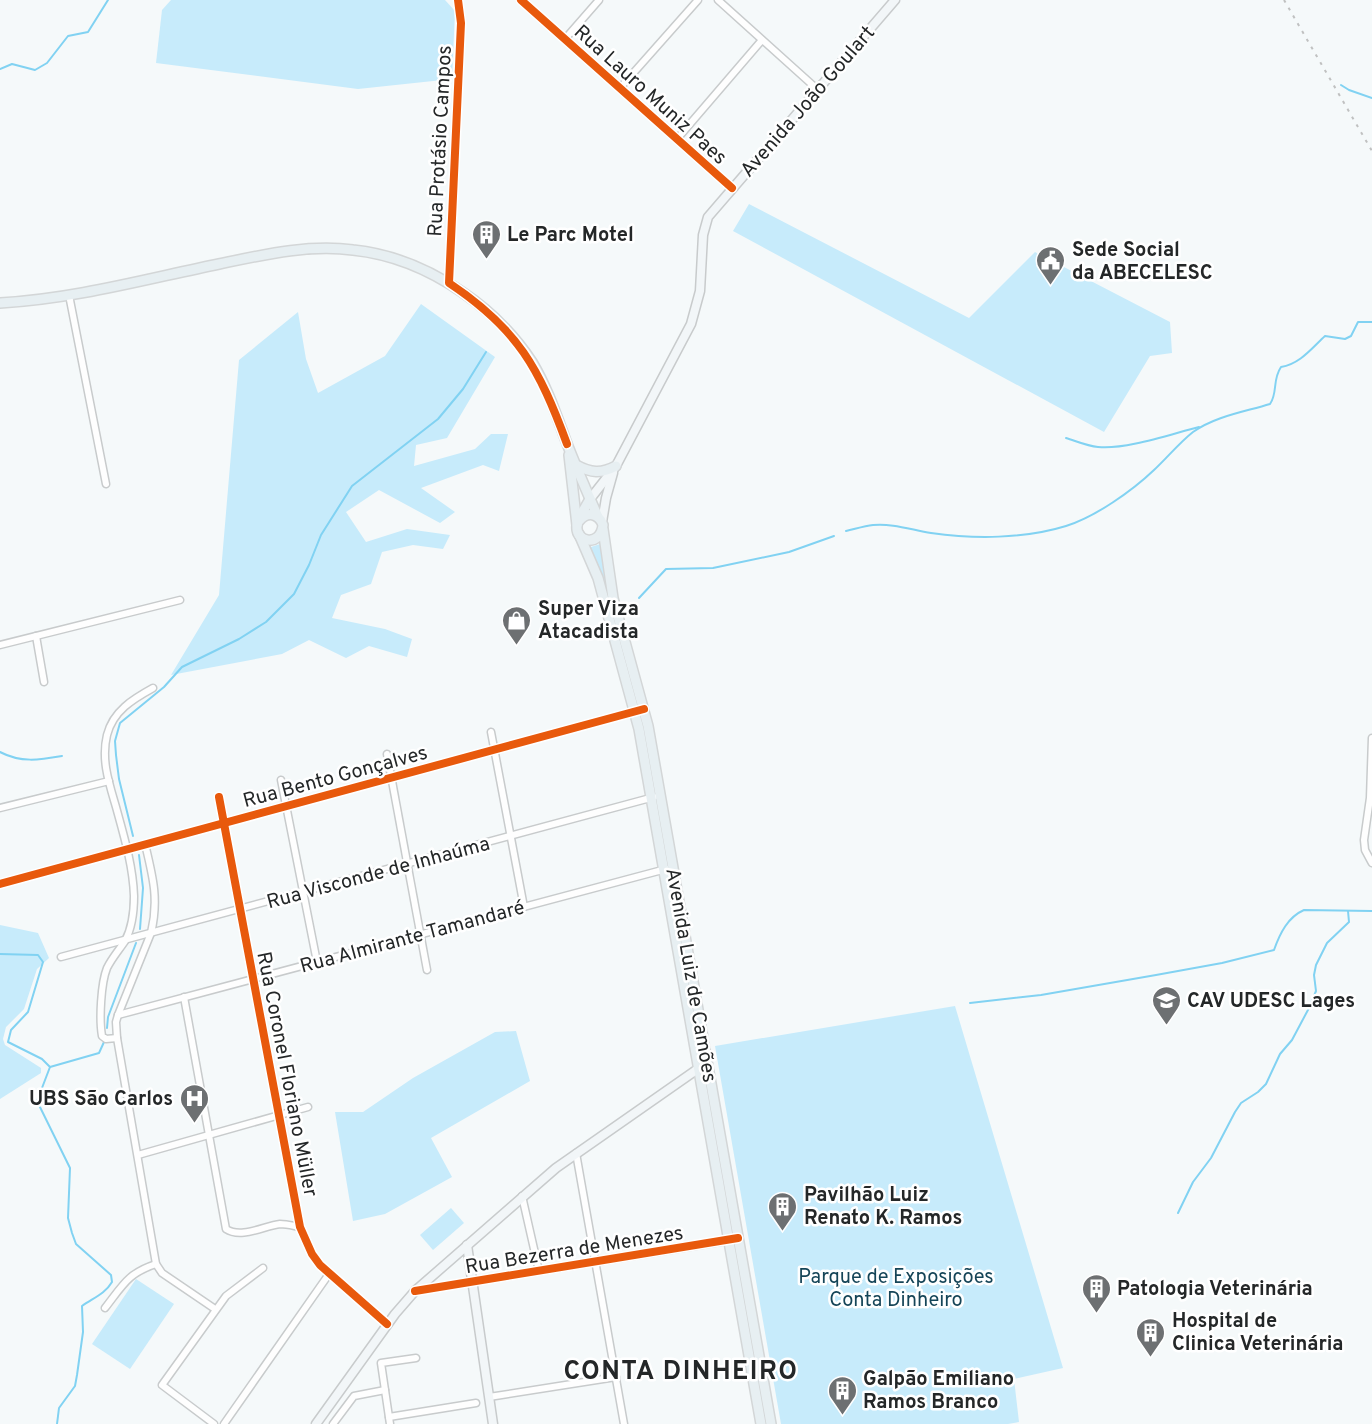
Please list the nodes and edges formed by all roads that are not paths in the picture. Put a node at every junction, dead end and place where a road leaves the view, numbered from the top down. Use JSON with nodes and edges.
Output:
{"nodes":[{"id":1,"x":458,"y":0,"type":"edge"},
{"id":2,"x":521,"y":0,"type":"edge"},
{"id":3,"x":599,"y":0,"type":"edge"},
{"id":4,"x":698,"y":0,"type":"edge"},
{"id":5,"x":717,"y":0,"type":"edge"},
{"id":6,"x":895,"y":0,"type":"edge"},
{"id":7,"x":565,"y":39,"type":"junction"},
{"id":8,"x":762,"y":40,"type":"junction"},
{"id":9,"x":620,"y":88,"type":"junction"},
{"id":10,"x":818,"y":89,"type":"junction"},
{"id":11,"x":677,"y":139,"type":"junction"},
{"id":12,"x":732,"y":188,"type":"junction"},
{"id":13,"x":449,"y":283,"type":"junction"},
{"id":14,"x":69,"y":295,"type":"junction"},
{"id":15,"x":0,"y":303,"type":"edge"},
{"id":16,"x":567,"y":444,"type":"junction"},
{"id":17,"x":576,"y":464,"type":"junction"},
{"id":18,"x":616,"y":466,"type":"junction"},
{"id":19,"x":106,"y":484,"type":"dead end"},
{"id":20,"x":590,"y":499,"type":"junction"},
{"id":21,"x":601,"y":522,"type":"junction"},
{"id":22,"x":578,"y":527,"type":"junction"},
{"id":23,"x":180,"y":600,"type":"dead end"},
{"id":24,"x":36,"y":636,"type":"junction"},
{"id":25,"x":0,"y":645,"type":"edge"},
{"id":26,"x":44,"y":682,"type":"dead end"},
{"id":27,"x":153,"y":687,"type":"dead end"},
{"id":28,"x":639,"y":710,"type":"junction"},
{"id":29,"x":490,"y":732,"type":"dead end"},
{"id":30,"x":1372,"y":738,"type":"edge"},
{"id":31,"x":494,"y":750,"type":"junction"},
{"id":32,"x":387,"y":754,"type":"dead end"},
{"id":33,"x":392,"y":778,"type":"junction"},
{"id":34,"x":281,"y":780,"type":"dead end"},
{"id":35,"x":109,"y":781,"type":"junction"},
{"id":36,"x":655,"y":796,"type":"junction"},
{"id":37,"x":219,"y":797,"type":"dead end"},
{"id":38,"x":286,"y":806,"type":"junction"},
{"id":39,"x":0,"y":808,"type":"edge"},
{"id":40,"x":224,"y":823,"type":"junction"},
{"id":41,"x":511,"y":836,"type":"junction"},
{"id":42,"x":145,"y":844,"type":"junction"},
{"id":43,"x":127,"y":849,"type":"junction"},
{"id":44,"x":1372,"y":863,"type":"edge"},
{"id":45,"x":407,"y":864,"type":"junction"},
{"id":46,"x":668,"y":868,"type":"junction"},
{"id":47,"x":0,"y":884,"type":"edge"},
{"id":48,"x":303,"y":892,"type":"junction"},
{"id":49,"x":524,"y":907,"type":"junction"},
{"id":50,"x":240,"y":909,"type":"junction"},
{"id":51,"x":151,"y":933,"type":"junction"},
{"id":52,"x":420,"y":934,"type":"junction"},
{"id":53,"x":125,"y":940,"type":"junction"},
{"id":54,"x":61,"y":957,"type":"dead end"},
{"id":55,"x":317,"y":962,"type":"junction"},
{"id":56,"x":427,"y":970,"type":"dead end"},
{"id":57,"x":253,"y":979,"type":"junction"},
{"id":58,"x":184,"y":997,"type":"junction"},
{"id":59,"x":118,"y":1015,"type":"junction"},
{"id":60,"x":117,"y":1038,"type":"junction"},
{"id":61,"x":703,"y":1065,"type":"junction"},
{"id":62,"x":308,"y":1107,"type":"dead end"},
{"id":63,"x":279,"y":1115,"type":"junction"},
{"id":64,"x":208,"y":1135,"type":"junction"},
{"id":65,"x":576,"y":1153,"type":"junction"},
{"id":66,"x":138,"y":1155,"type":"junction"},
{"id":67,"x":522,"y":1196,"type":"junction"},
{"id":68,"x":300,"y":1227,"type":"junction"},
{"id":69,"x":734,"y":1239,"type":"junction"},
{"id":70,"x":467,"y":1245,"type":"junction"},
{"id":71,"x":595,"y":1262,"type":"junction"},
{"id":72,"x":156,"y":1264,"type":"junction"},
{"id":73,"x":263,"y":1268,"type":"dead end"},
{"id":74,"x":538,"y":1271,"type":"junction"},
{"id":75,"x":328,"y":1274,"type":"junction"},
{"id":76,"x":471,"y":1282,"type":"junction"},
{"id":77,"x":415,"y":1291,"type":"junction"},
{"id":78,"x":105,"y":1308,"type":"dead end"},
{"id":79,"x":215,"y":1309,"type":"junction"},
{"id":80,"x":387,"y":1324,"type":"junction"},
{"id":81,"x":416,"y":1358,"type":"dead end"},
{"id":82,"x":616,"y":1377,"type":"junction"},
{"id":83,"x":385,"y":1390,"type":"junction"},
{"id":84,"x":489,"y":1397,"type":"junction"},
{"id":85,"x":477,"y":1403,"type":"dead end"},
{"id":86,"x":389,"y":1421,"type":"edge"},
{"id":87,"x":214,"y":1424,"type":"edge"},
{"id":88,"x":224,"y":1424,"type":"edge"},
{"id":89,"x":316,"y":1424,"type":"edge"},
{"id":90,"x":333,"y":1424,"type":"edge"},
{"id":91,"x":493,"y":1424,"type":"edge"},
{"id":92,"x":624,"y":1424,"type":"edge"},
{"id":93,"x":761,"y":1424,"type":"edge"},
{"id":94,"x":771,"y":1424,"type":"edge"}],
"edges":[{"from":1,"to":13,"type":"street","name":"Rua Protásio Campos"},
{"from":2,"to":7,"type":"street","name":"Rua Lauro Muniz Paes"},
{"from":3,"to":7,"type":"street"},
{"from":4,"to":9,"type":"street"},
{"from":5,"to":8,"type":"street"},
{"from":6,"to":10,"type":"street","name":"Avenida João Goulart"},
{"from":7,"to":9,"type":"street","name":"Rua Lauro Muniz Paes"},
{"from":8,"to":10,"type":"street"},
{"from":8,"to":11,"type":"street"},
{"from":9,"to":11,"type":"street","name":"Rua Lauro Muniz Paes"},
{"from":10,"to":12,"type":"street","name":"Avenida João Goulart"},
{"from":11,"to":12,"type":"street","name":"Rua Lauro Muniz Paes"},
{"from":12,"to":18,"type":"street","name":"Avenida João Goulart"},
{"from":13,"to":14,"type":"main road"},
{"from":13,"to":16,"type":"main road"},
{"from":14,"to":15,"type":"main road"},
{"from":14,"to":19,"type":"street"},
{"from":16,"to":17,"type":"main road","name":"Avenida Luiz de Camões"},
{"from":16,"to":22,"type":"main road","name":"Avenida Luiz de Camões"},
{"from":17,"to":18,"type":"main road"},
{"from":17,"to":20,"type":"main road","name":"Avenida Luiz de Camões"},
{"from":18,"to":20,"type":"street","name":"Avenida João Goulart"},
{"from":18,"to":21,"type":"street","name":"Avenida João Goulart"},
{"from":20,"to":21,"type":"main road","name":"Avenida Luiz de Camões"},
{"from":20,"to":22,"type":"main road"},
{"from":21,"to":22,"type":"main road"},
{"from":21,"to":22,"type":"main road"},
{"from":21,"to":28,"type":"main road","name":"Avenida Luiz de Camões"},
{"from":22,"to":28,"type":"main road","name":"Avenida Luiz de Camões"},
{"from":23,"to":24,"type":"street"},
{"from":24,"to":25,"type":"street"},
{"from":24,"to":26,"type":"street"},
{"from":27,"to":35,"type":"street"},
{"from":28,"to":31,"type":"street","name":"Rua Bento Gonçalves"},
{"from":28,"to":36,"type":"main road","name":"Avenida Luiz de Camões"},
{"from":29,"to":31,"type":"street"},
{"from":30,"to":44,"type":"street"},
{"from":31,"to":33,"type":"street","name":"Rua Bento Gonçalves"},
{"from":31,"to":41,"type":"street"},
{"from":32,"to":33,"type":"street"},
{"from":33,"to":38,"type":"street","name":"Rua Bento Gonçalves"},
{"from":33,"to":45,"type":"street"},
{"from":34,"to":38,"type":"street"},
{"from":35,"to":39,"type":"street"},
{"from":35,"to":43,"type":"street"},
{"from":36,"to":41,"type":"street","name":"Rua Visconde de Inhaúma"},
{"from":36,"to":46,"type":"main road","name":"Avenida Luiz de Camões"},
{"from":37,"to":40,"type":"street","name":"Rua Coronel Floriano Müller"},
{"from":38,"to":40,"type":"street","name":"Rua Bento Gonçalves"},
{"from":38,"to":48,"type":"street"},
{"from":40,"to":42,"type":"street","name":"Rua Bento Gonçalves"},
{"from":40,"to":50,"type":"street","name":"Rua Coronel Floriano Müller"},
{"from":41,"to":45,"type":"street","name":"Rua Visconde de Inhaúma"},
{"from":41,"to":49,"type":"street"},
{"from":42,"to":43,"type":"street","name":"Rua Bento Gonçalves"},
{"from":42,"to":51,"type":"street"},
{"from":43,"to":47,"type":"street","name":"Rua Bento Gonçalves"},
{"from":43,"to":53,"type":"street"},
{"from":45,"to":48,"type":"street","name":"Rua Visconde de Inhaúma"},
{"from":45,"to":52,"type":"street"},
{"from":46,"to":49,"type":"street","name":"Rua Almirante Tamandaré"},
{"from":46,"to":61,"type":"main road","name":"Avenida Luiz de Camões"},
{"from":48,"to":50,"type":"street","name":"Rua Visconde de Inhaúma"},
{"from":48,"to":55,"type":"street"},
{"from":49,"to":52,"type":"street","name":"Rua Almirante Tamandaré"},
{"from":50,"to":51,"type":"street","name":"Rua Visconde de Inhaúma"},
{"from":50,"to":57,"type":"street","name":"Rua Coronel Floriano Müller"},
{"from":51,"to":53,"type":"street","name":"Rua Visconde de Inhaúma"},
{"from":51,"to":59,"type":"street"},
{"from":52,"to":55,"type":"street","name":"Rua Almirante Tamandaré"},
{"from":52,"to":56,"type":"street"},
{"from":53,"to":54,"type":"street","name":"Rua Visconde de Inhaúma"},
{"from":53,"to":60,"type":"street"},
{"from":55,"to":57,"type":"street","name":"Rua Almirante Tamandaré"},
{"from":57,"to":58,"type":"street","name":"Rua Almirante Tamandaré"},
{"from":57,"to":63,"type":"street","name":"Rua Coronel Floriano Müller"},
{"from":58,"to":59,"type":"street","name":"Rua Almirante Tamandaré"},
{"from":58,"to":64,"type":"street"},
{"from":59,"to":60,"type":"street"},
{"from":60,"to":66,"type":"street"},
{"from":61,"to":65,"type":"street"},
{"from":61,"to":69,"type":"main road","name":"Avenida Luiz de Camões"},
{"from":62,"to":63,"type":"street"},
{"from":63,"to":64,"type":"street"},
{"from":63,"to":68,"type":"street","name":"Rua Coronel Floriano Müller"},
{"from":64,"to":66,"type":"street"},
{"from":64,"to":68,"type":"street"},
{"from":65,"to":67,"type":"street"},
{"from":65,"to":71,"type":"street"},
{"from":66,"to":72,"type":"street"},
{"from":67,"to":70,"type":"street"},
{"from":67,"to":74,"type":"street"},
{"from":68,"to":75,"type":"street","name":"Rua Coronel Floriano Müller"},
{"from":69,"to":71,"type":"street","name":"Rua Bezerra de Menezes"},
{"from":69,"to":93,"type":"main road","name":"Avenida Luiz de Camões"},
{"from":69,"to":94,"type":"main road","name":"Avenida Luiz de Camões"},
{"from":70,"to":76,"type":"street"},
{"from":70,"to":77,"type":"street"},
{"from":71,"to":74,"type":"street","name":"Rua Bezerra de Menezes"},
{"from":71,"to":82,"type":"street"},
{"from":72,"to":78,"type":"street"},
{"from":72,"to":79,"type":"street"},
{"from":73,"to":79,"type":"street"},
{"from":74,"to":76,"type":"street","name":"Rua Bezerra de Menezes"},
{"from":75,"to":80,"type":"street","name":"Rua Coronel Floriano Müller"},
{"from":75,"to":88,"type":"street"},
{"from":76,"to":77,"type":"street","name":"Rua Bezerra de Menezes"},
{"from":76,"to":84,"type":"street"},
{"from":77,"to":80,"type":"street"},
{"from":79,"to":87,"type":"street"},
{"from":80,"to":89,"type":"street"},
{"from":81,"to":83,"type":"street"},
{"from":82,"to":84,"type":"street"},
{"from":82,"to":92,"type":"street"},
{"from":83,"to":86,"type":"street"},
{"from":83,"to":90,"type":"street"},
{"from":84,"to":91,"type":"street"},
{"from":85,"to":86,"type":"street"}]}
